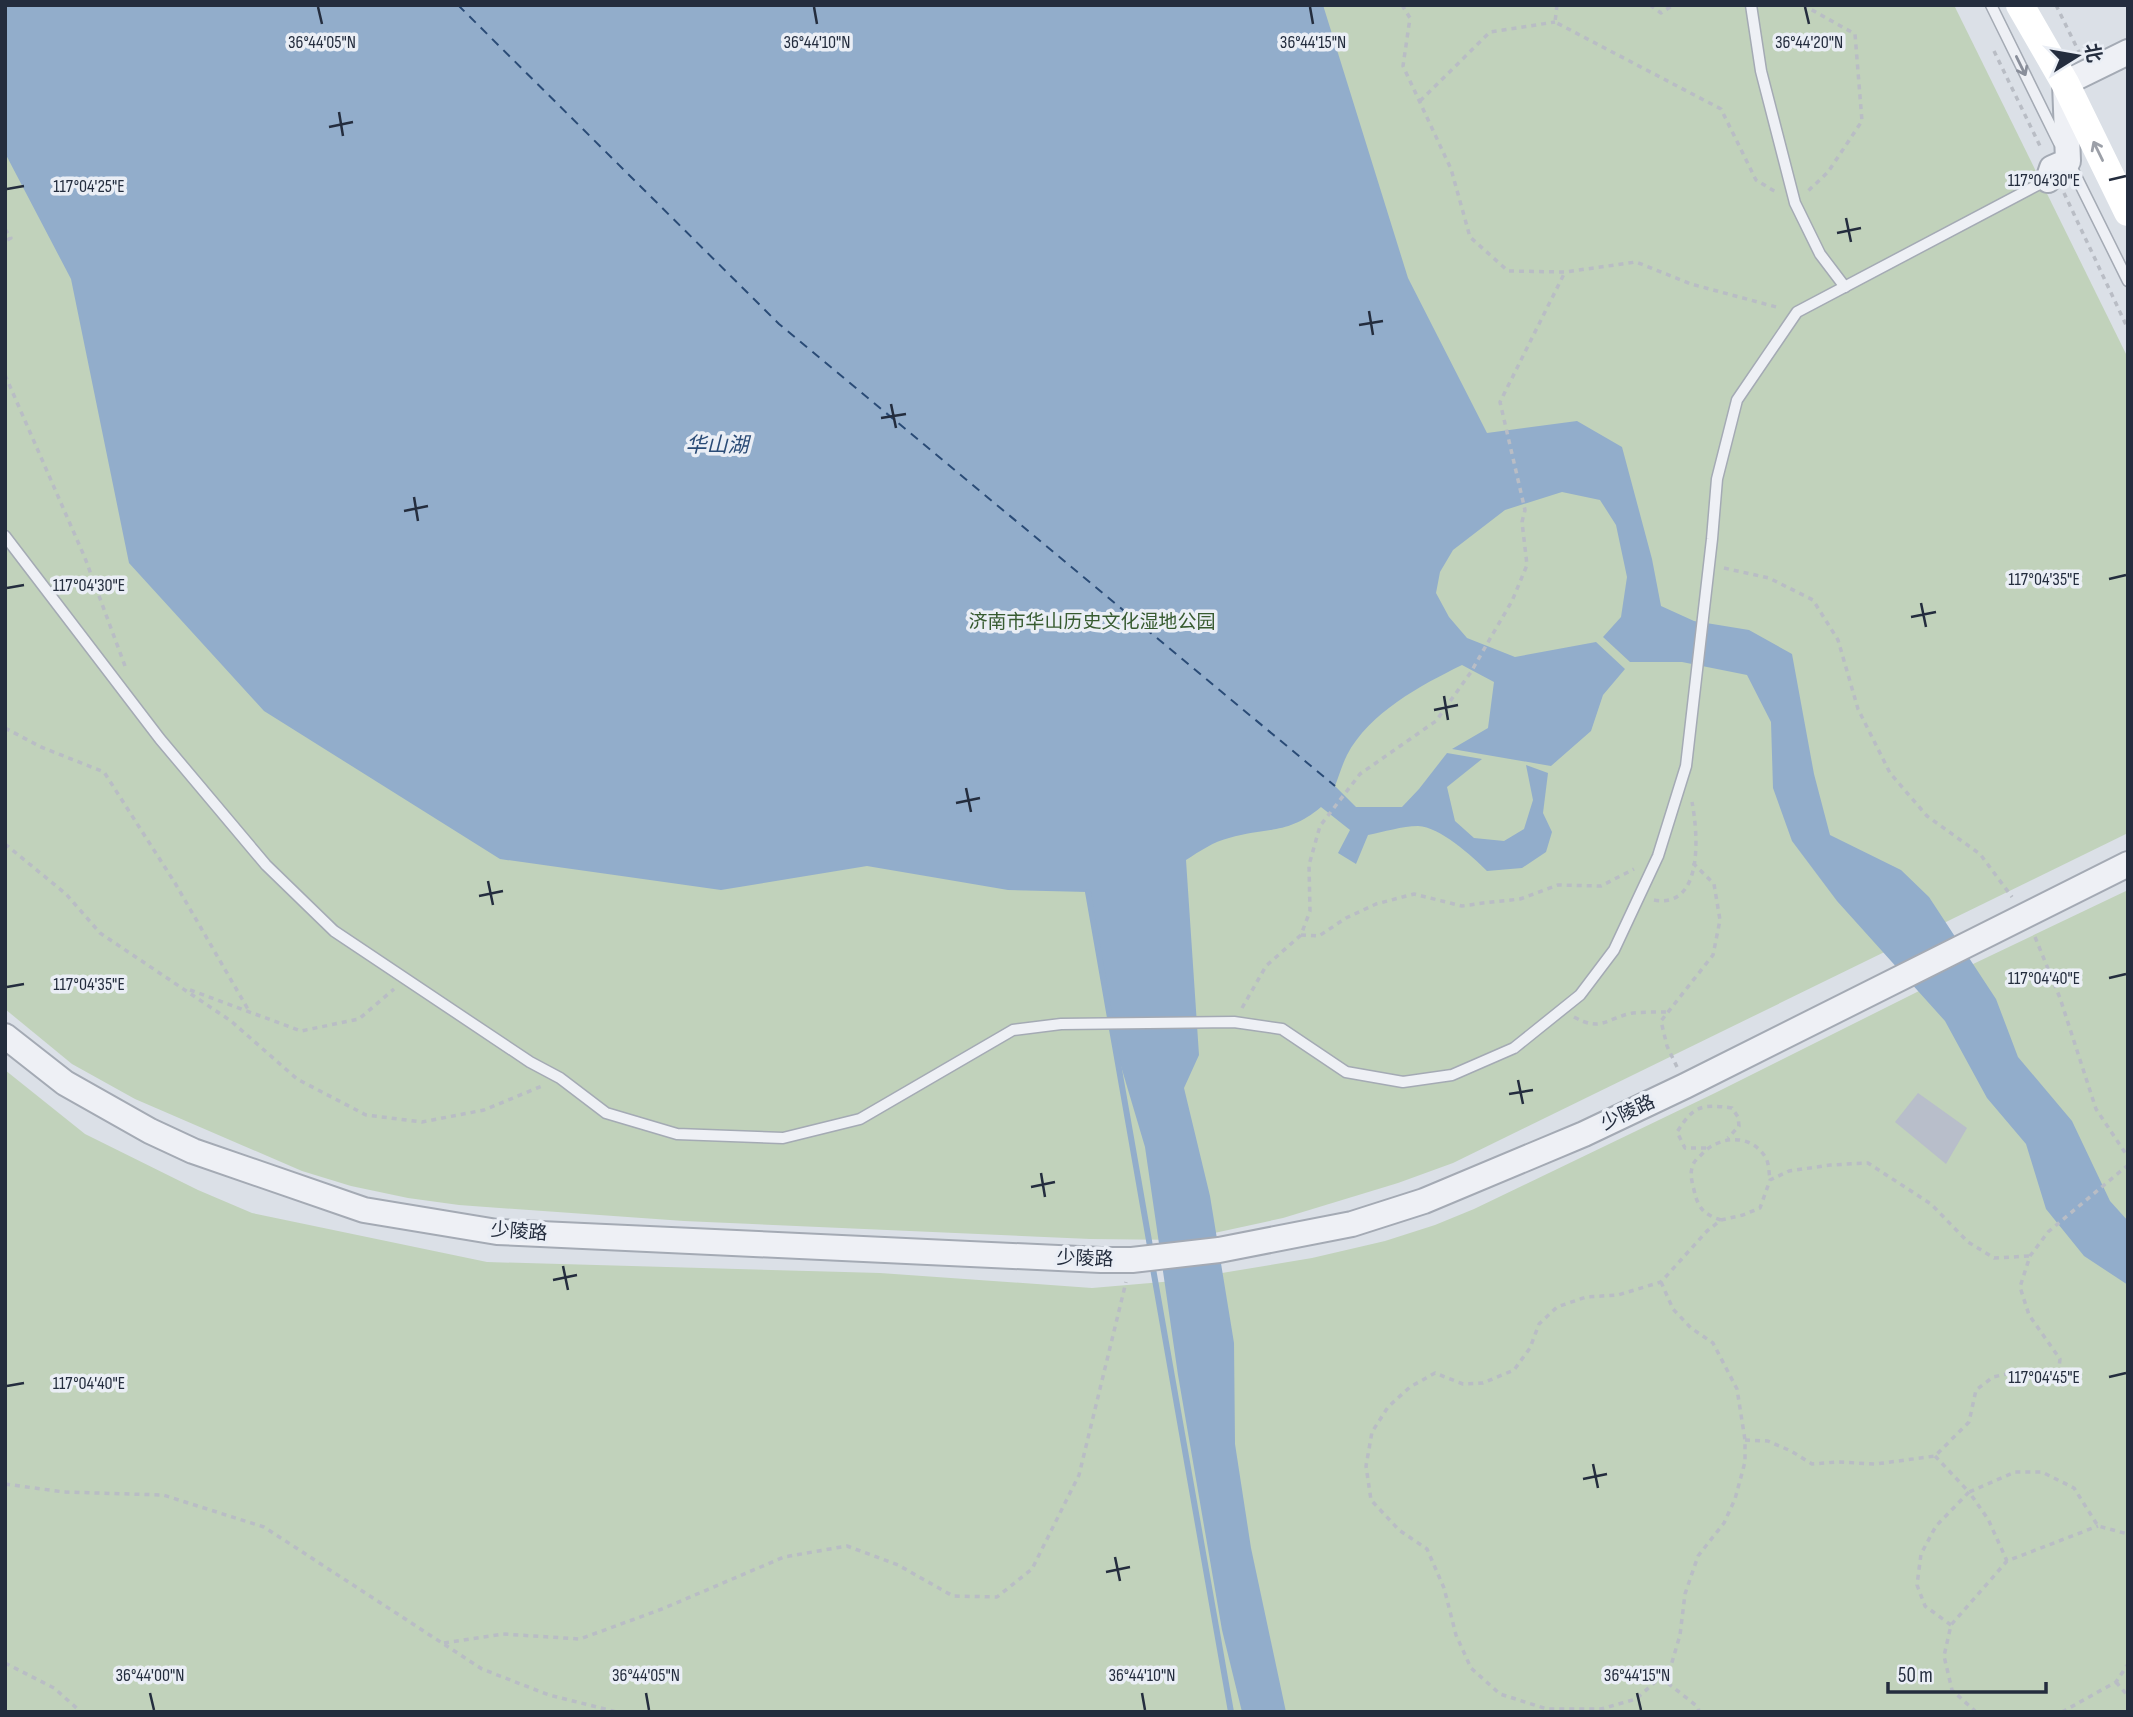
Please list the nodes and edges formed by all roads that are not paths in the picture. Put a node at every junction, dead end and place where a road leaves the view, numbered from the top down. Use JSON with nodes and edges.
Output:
{"nodes":[{"id":1,"x":1751,"y":5,"type":"edge"},
{"id":2,"x":1991,"y":5,"type":"edge"},
{"id":3,"x":2020,"y":5,"type":"edge"},
{"id":4,"x":2128,"y":52,"type":"edge"},
{"id":5,"x":2065,"y":83,"type":"junction"},
{"id":6,"x":2068,"y":161,"type":"junction"},
{"id":7,"x":2048,"y":180,"type":"joint"},
{"id":8,"x":2128,"y":212,"type":"edge"},
{"id":9,"x":2128,"y":281,"type":"edge"},
{"id":10,"x":1844,"y":287,"type":"junction"},
{"id":11,"x":5,"y":536,"type":"edge"},
{"id":12,"x":2128,"y":864,"type":"edge"},
{"id":13,"x":5,"y":1036,"type":"edge"}],
"edges":[{"from":1,"to":10,"type":"lane"},
{"from":2,"to":6,"type":"lane","one_way":true},
{"from":3,"to":5,"type":"main road"},
{"from":4,"to":5,"type":"street"},
{"from":5,"to":6,"type":"street"},
{"from":8,"to":5,"type":"main road","one_way":true},
{"from":6,"to":7,"type":"street"},
{"from":6,"to":9,"type":"lane"},
{"from":7,"to":10,"type":"lane"},
{"from":10,"to":11,"type":"lane"},
{"from":12,"to":13,"type":"street","name":"少陵路"}]}
